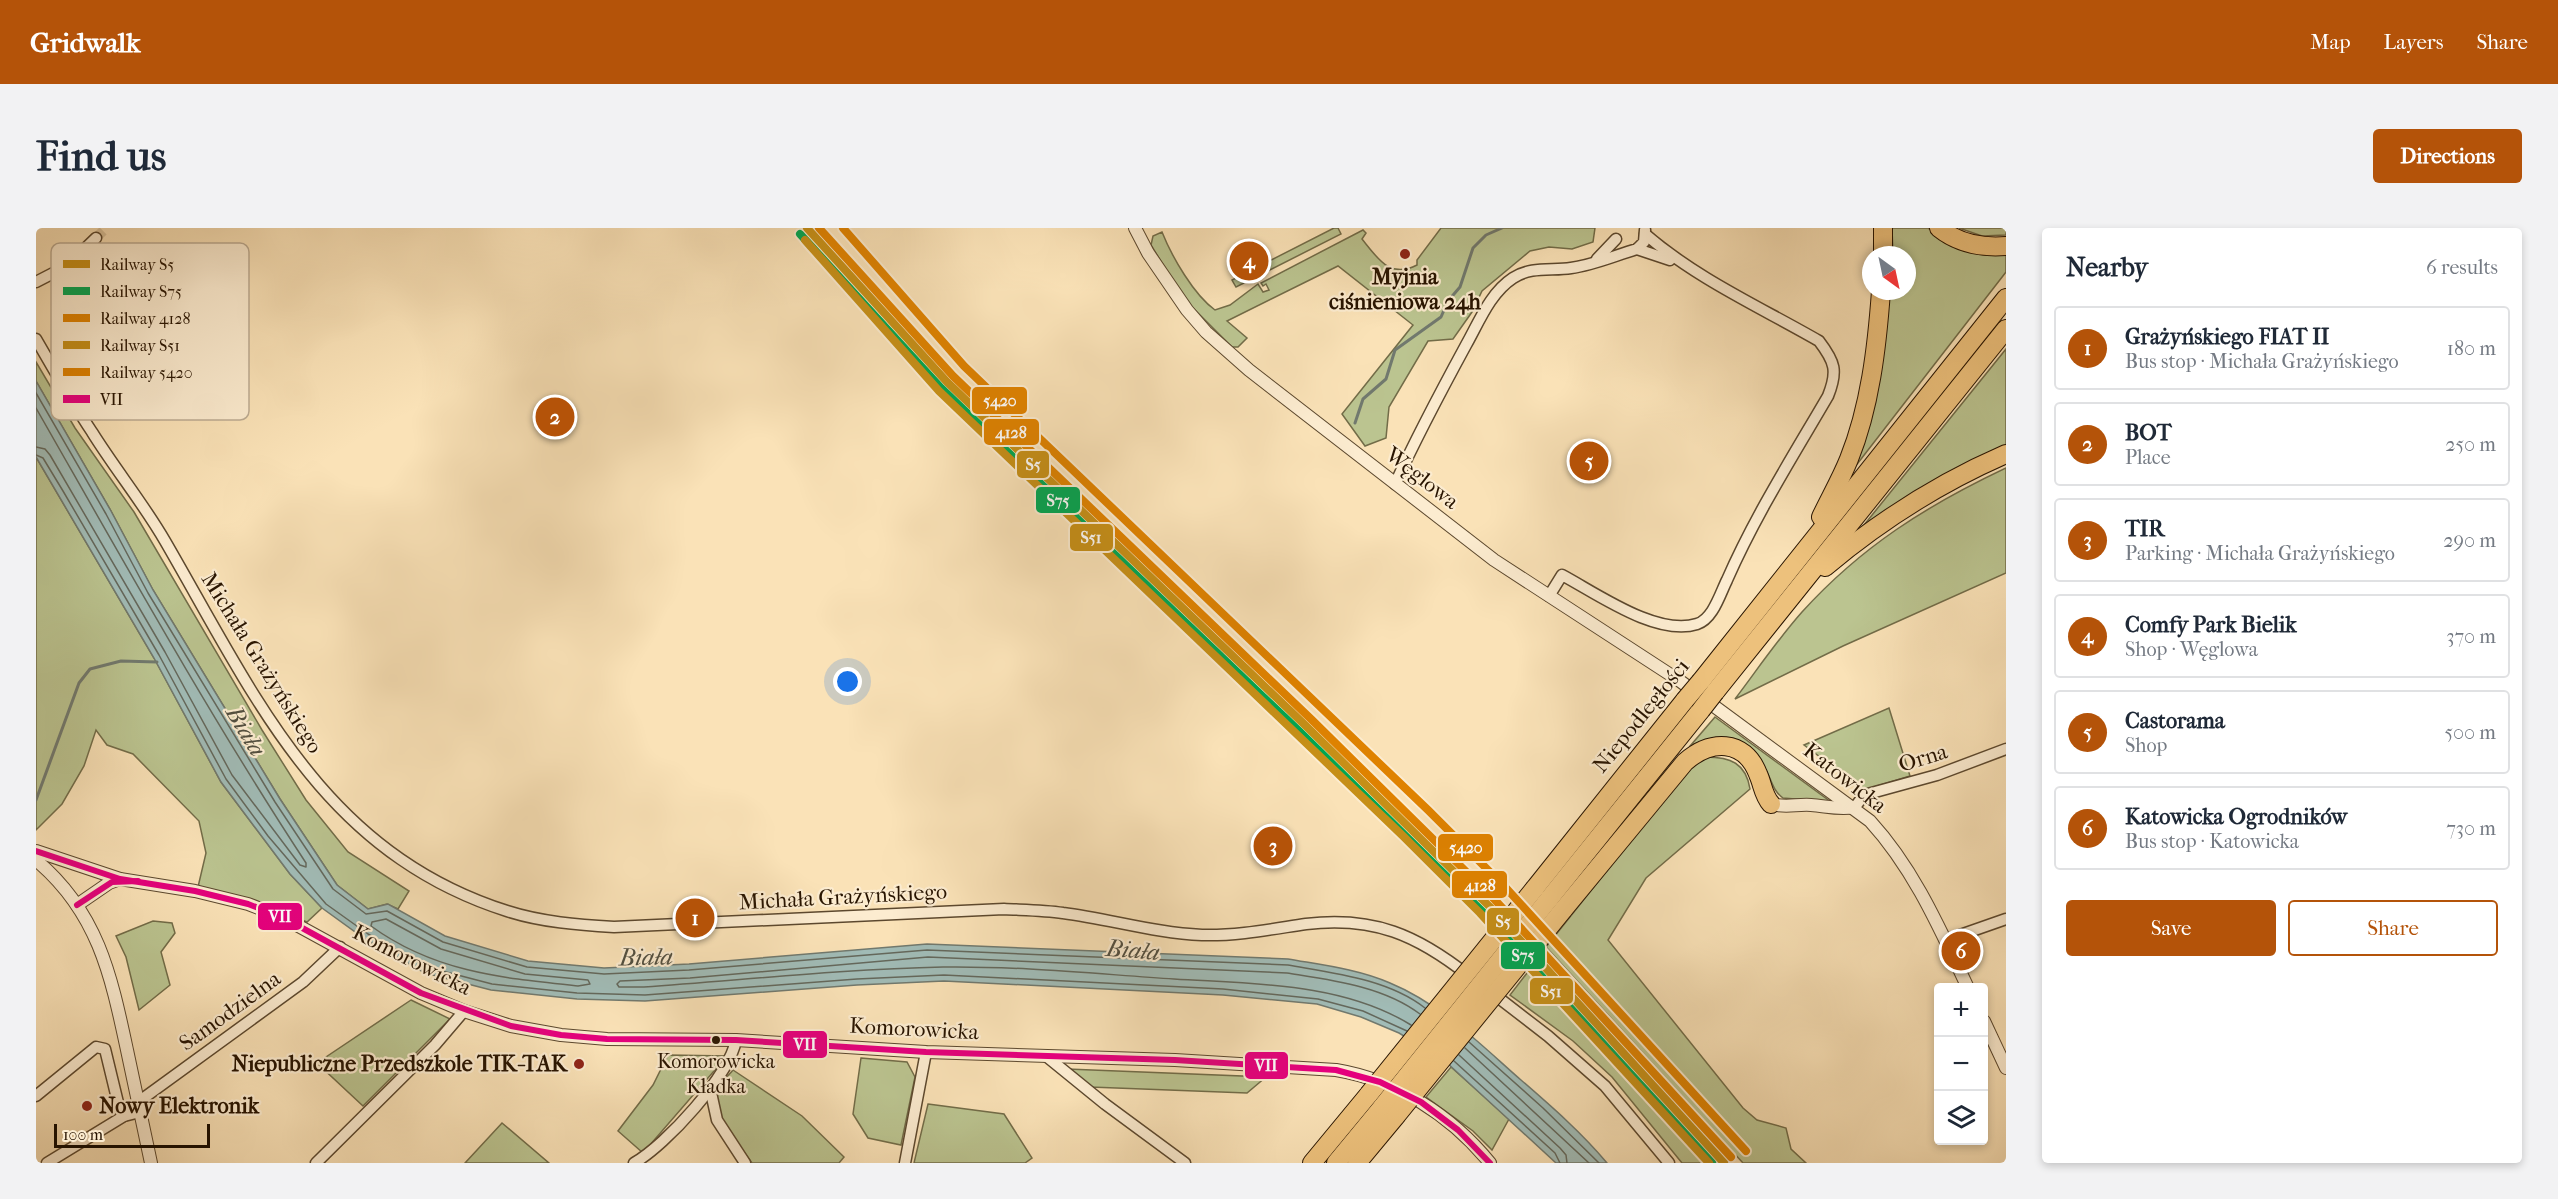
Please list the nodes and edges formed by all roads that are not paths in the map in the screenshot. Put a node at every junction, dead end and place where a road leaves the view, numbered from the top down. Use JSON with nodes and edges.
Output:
{"nodes":[{"id":1,"x":1135,"y":228,"type":"edge"},
{"id":2,"x":1883,"y":228,"type":"edge"},
{"id":3,"x":1939,"y":228,"type":"edge"},
{"id":4,"x":1644,"y":231,"type":"edge"},
{"id":5,"x":1615,"y":232,"type":"edge"},
{"id":6,"x":96,"y":238,"type":"tunnel mouth"},
{"id":7,"x":91,"y":243,"type":"edge"},
{"id":8,"x":1883,"y":246,"type":"edge"},
{"id":9,"x":2006,"y":246,"type":"edge"},
{"id":10,"x":1632,"y":249,"type":"junction"},
{"id":11,"x":1590,"y":264,"type":"junction"},
{"id":12,"x":1687,"y":267,"type":"junction"},
{"id":13,"x":51,"y":274,"type":"edge"},
{"id":14,"x":36,"y":282,"type":"edge"},
{"id":15,"x":2006,"y":298,"type":"edge"},
{"id":16,"x":1880,"y":300,"type":"edge"},
{"id":17,"x":2006,"y":329,"type":"edge"},
{"id":18,"x":36,"y":339,"type":"edge"},
{"id":19,"x":51,"y":364,"type":"edge"},
{"id":20,"x":85,"y":420,"type":"edge"},
{"id":21,"x":2006,"y":454,"type":"edge"},
{"id":22,"x":1395,"y":484,"type":"junction"},
{"id":23,"x":1805,"y":549,"type":"junction"},
{"id":24,"x":1794,"y":593,"type":"junction"},
{"id":25,"x":1549,"y":596,"type":"junction"},
{"id":26,"x":1727,"y":714,"type":"joint"},
{"id":27,"x":2006,"y":749,"type":"edge"},
{"id":28,"x":1771,"y":804,"type":"joint"},
{"id":29,"x":1855,"y":807,"type":"junction"},
{"id":30,"x":36,"y":851,"type":"edge"},
{"id":31,"x":36,"y":860,"type":"edge"},
{"id":32,"x":120,"y":879,"type":"junction"},
{"id":33,"x":1549,"y":899,"type":"junction"},
{"id":34,"x":77,"y":904,"type":"junction"},
{"id":35,"x":2006,"y":919,"type":"edge"},
{"id":36,"x":1946,"y":940,"type":"junction"},
{"id":37,"x":340,"y":947,"type":"junction"},
{"id":38,"x":1966,"y":983,"type":"edge"},
{"id":39,"x":464,"y":1011,"type":"junction"},
{"id":40,"x":1988,"y":1030,"type":"edge"},
{"id":41,"x":736,"y":1040,"type":"junction"},
{"id":42,"x":926,"y":1052,"type":"junction"},
{"id":43,"x":1046,"y":1056,"type":"junction"},
{"id":44,"x":2006,"y":1068,"type":"edge"},
{"id":45,"x":710,"y":1088,"type":"junction"},
{"id":46,"x":36,"y":1096,"type":"edge"},
{"id":47,"x":137,"y":1099,"type":"junction"},
{"id":48,"x":1383,"y":1105,"type":"junction"},
{"id":49,"x":140,"y":1112,"type":"junction"},
{"id":50,"x":124,"y":1116,"type":"junction"},
{"id":51,"x":47,"y":1163,"type":"edge"},
{"id":52,"x":151,"y":1163,"type":"edge"},
{"id":53,"x":316,"y":1163,"type":"edge"},
{"id":54,"x":634,"y":1163,"type":"edge"},
{"id":55,"x":745,"y":1163,"type":"edge"},
{"id":56,"x":905,"y":1163,"type":"edge"},
{"id":57,"x":1185,"y":1163,"type":"edge"},
{"id":58,"x":1312,"y":1163,"type":"edge"},
{"id":59,"x":1336,"y":1163,"type":"edge"},
{"id":60,"x":1357,"y":1163,"type":"edge"},
{"id":61,"x":1490,"y":1163,"type":"edge"},
{"id":62,"x":1669,"y":1163,"type":"edge"}],
"edges":[{"from":1,"to":22,"type":"street","name":"Węglowa"},
{"from":2,"to":8,"type":"highway"},
{"from":3,"to":9,"type":"highway"},
{"from":4,"to":10,"type":"street"},
{"from":4,"to":12,"type":"street"},
{"from":5,"to":10,"type":"street"},
{"from":5,"to":11,"type":"street"},
{"from":6,"to":7,"type":"street"},
{"from":10,"to":11,"type":"street"},
{"from":10,"to":12,"type":"street"},
{"from":11,"to":22,"type":"street"},
{"from":12,"to":25,"type":"street"},
{"from":13,"to":14,"type":"street"},
{"from":15,"to":23,"type":"highway","name":"Niepodległości"},
{"from":16,"to":23,"type":"highway"},
{"from":17,"to":24,"type":"highway","name":"Niepodległości"},
{"from":18,"to":19,"type":"street","name":"Michała Grażyńskiego"},
{"from":20,"to":62,"type":"street","name":"Michała Grażyńskiego"},
{"from":21,"to":24,"type":"highway"},
{"from":22,"to":25,"type":"street","name":"Węglowa"},
{"from":23,"to":33,"type":"highway","name":"Niepodległości","bridge":true},
{"from":24,"to":33,"type":"highway","name":"Niepodległości","bridge":true},
{"from":25,"to":26,"type":"street","name":"Węglowa"},
{"from":26,"to":29,"type":"street","name":"Katowicka"},
{"from":27,"to":29,"type":"street","name":"Orna"},
{"from":28,"to":29,"type":"street"},
{"from":28,"to":33,"type":"highway"},
{"from":29,"to":36,"type":"street","name":"Katowicka"},
{"from":30,"to":32,"type":"street","name":"Komorowicka"},
{"from":31,"to":34,"type":"street"},
{"from":32,"to":34,"type":"street"},
{"from":32,"to":37,"type":"street","name":"Komorowicka"},
{"from":33,"to":48,"type":"highway","name":"Niepodległości","bridge":true},
{"from":34,"to":47,"type":"street"},
{"from":35,"to":36,"type":"street"},
{"from":36,"to":38,"type":"street","name":"Katowicka"},
{"from":37,"to":39,"type":"street","name":"Komorowicka"},
{"from":37,"to":47,"type":"street","name":"Samodzielna"},
{"from":39,"to":41,"type":"street","name":"Komorowicka"},
{"from":39,"to":53,"type":"street"},
{"from":40,"to":44,"type":"street"},
{"from":41,"to":42,"type":"street","name":"Komorowicka"},
{"from":41,"to":45,"type":"street"},
{"from":42,"to":43,"type":"street","name":"Komorowicka"},
{"from":42,"to":56,"type":"street"},
{"from":43,"to":57,"type":"street"},
{"from":43,"to":61,"type":"street","name":"Komorowicka"},
{"from":45,"to":54,"type":"street"},
{"from":45,"to":55,"type":"street"},
{"from":46,"to":50,"type":"street"},
{"from":47,"to":49,"type":"street"},
{"from":48,"to":58,"type":"highway","name":"Niepodległości"},
{"from":48,"to":59,"type":"highway","name":"Niepodległości"},
{"from":48,"to":60,"type":"highway"},
{"from":49,"to":50,"type":"street"},
{"from":49,"to":52,"type":"street"},
{"from":50,"to":51,"type":"street"}]}
